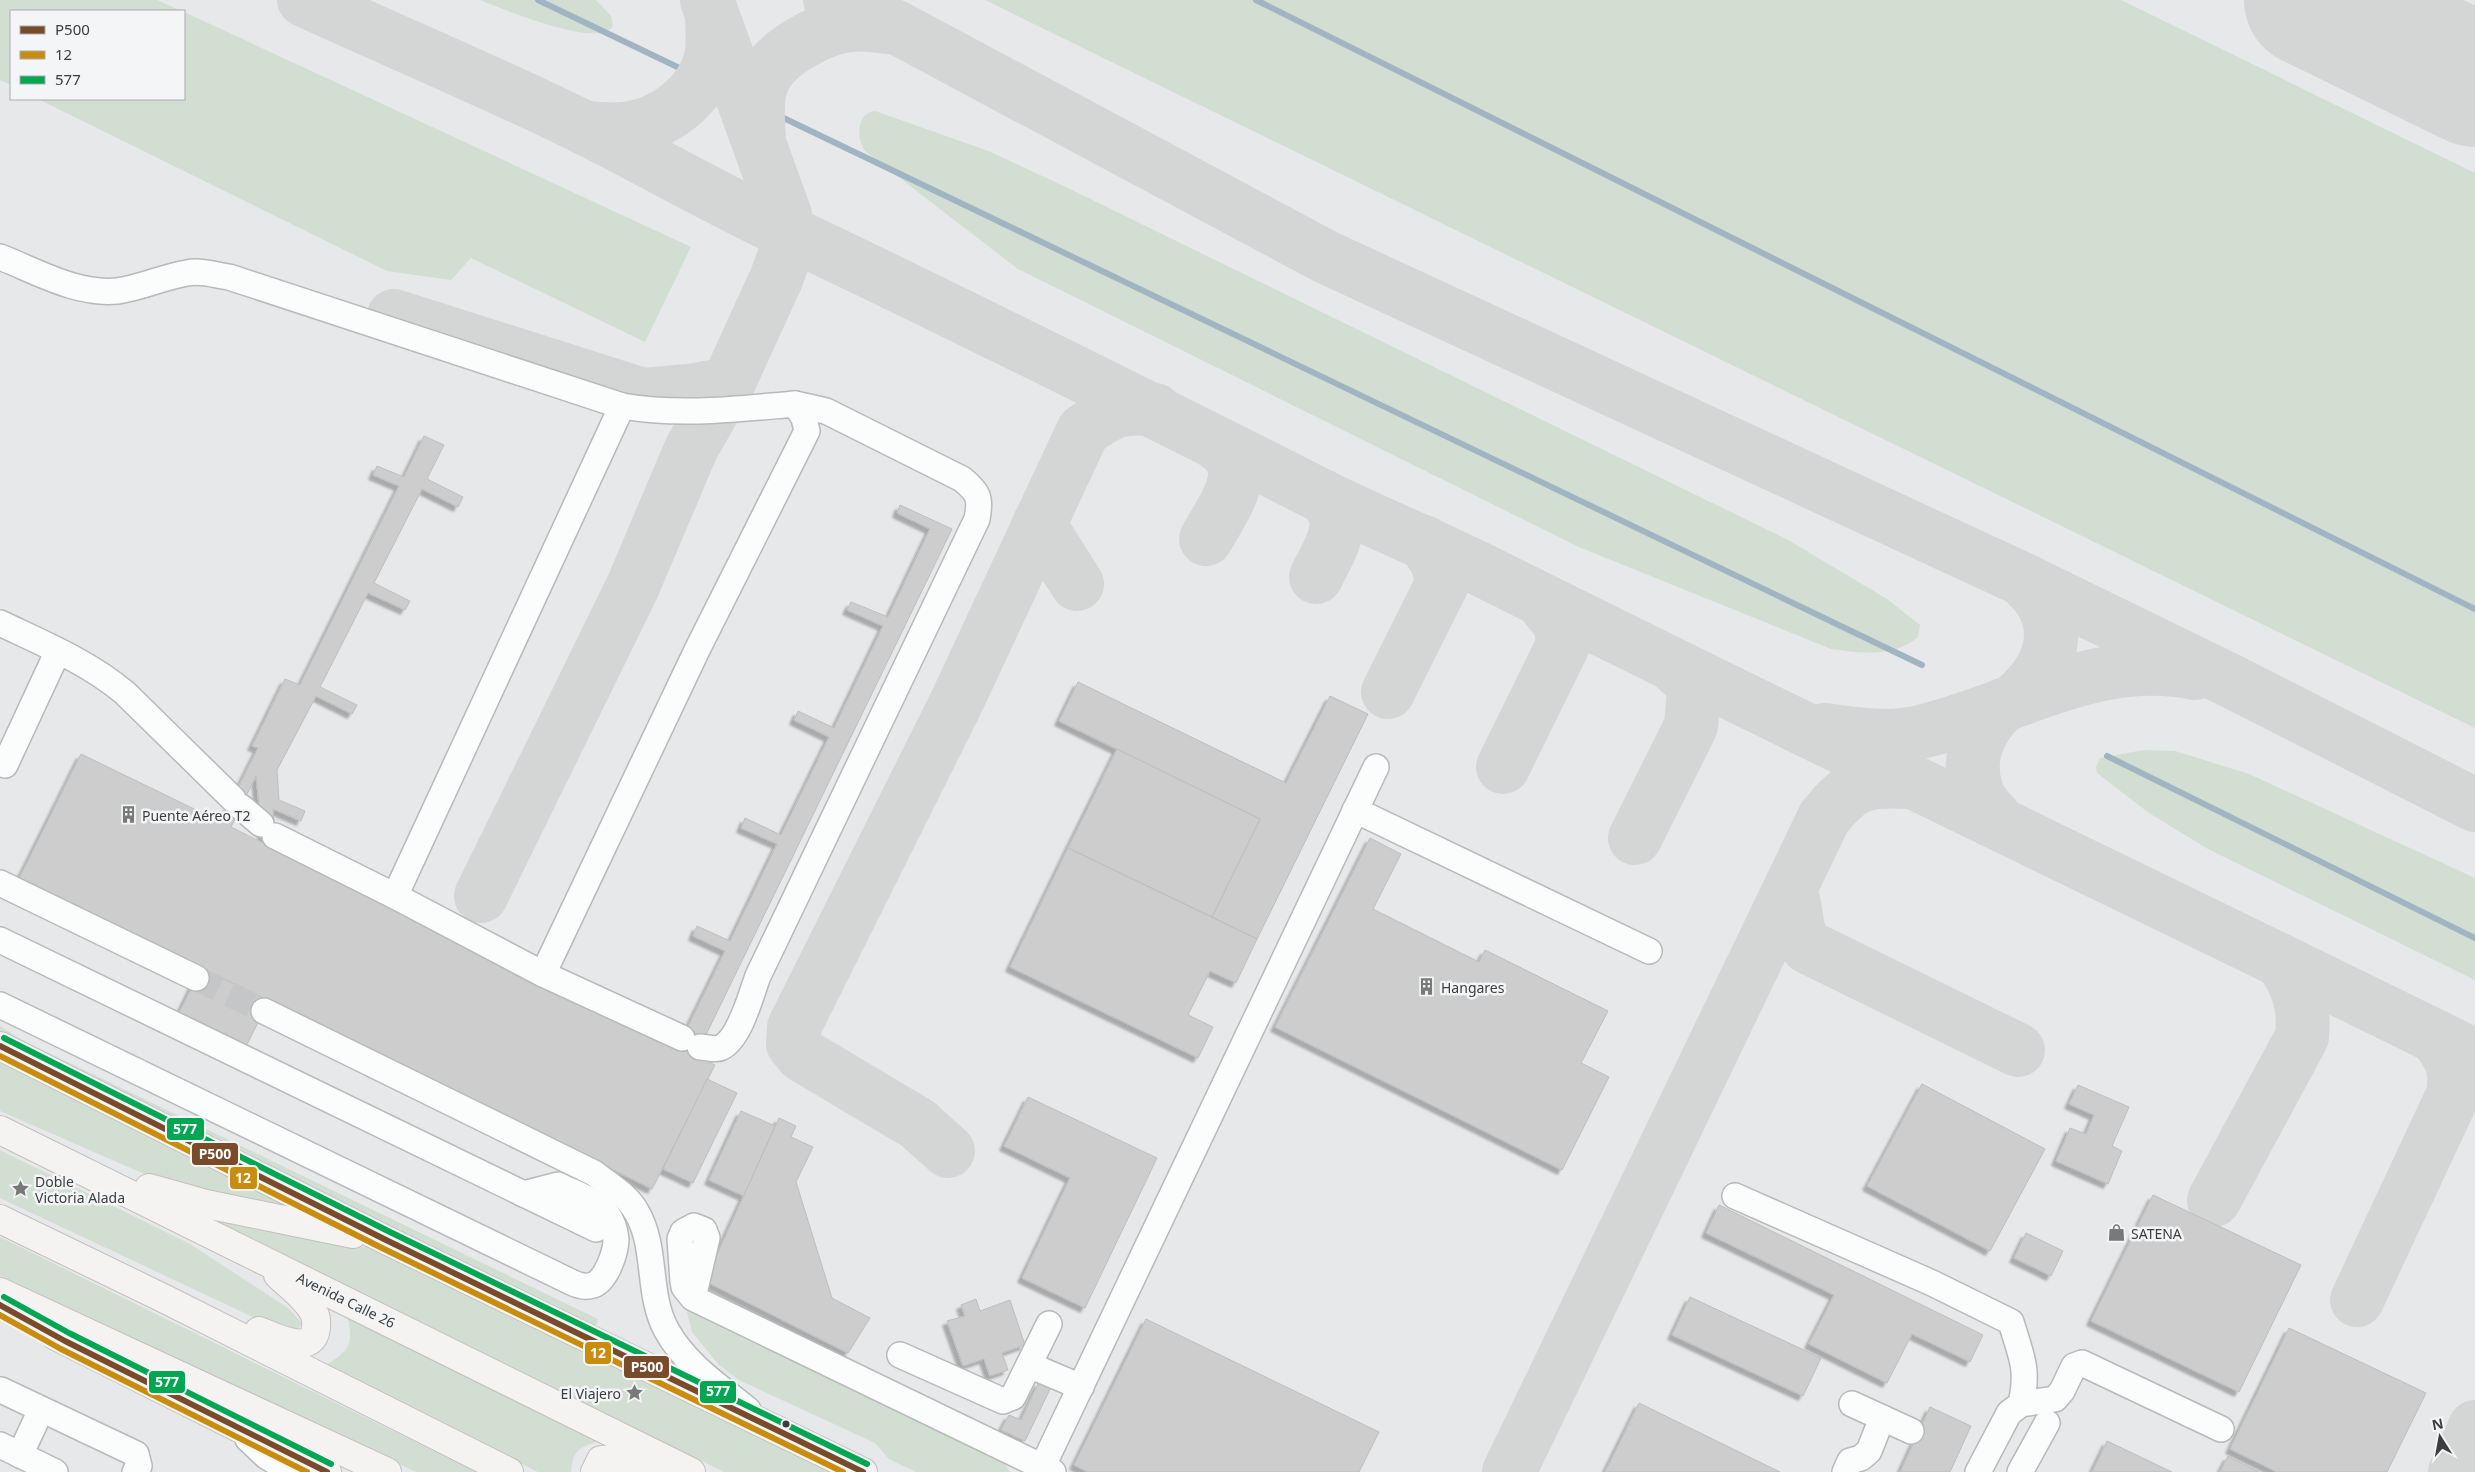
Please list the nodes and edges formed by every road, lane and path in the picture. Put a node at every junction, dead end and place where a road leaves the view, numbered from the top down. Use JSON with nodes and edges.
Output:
{"nodes":[{"id":1,"x":0,"y":257,"type":"edge"},
{"id":2,"x":795,"y":404,"type":"junction"},
{"id":3,"x":622,"y":406,"type":"junction"},
{"id":4,"x":0,"y":624,"type":"edge"},
{"id":5,"x":58,"y":651,"type":"junction"},
{"id":6,"x":6,"y":765,"type":"dead end"},
{"id":7,"x":1376,"y":766,"type":"dead end"},
{"id":8,"x":1355,"y":810,"type":"junction"},
{"id":9,"x":0,"y":883,"type":"edge"},
{"id":10,"x":395,"y":896,"type":"junction"},
{"id":11,"x":0,"y":940,"type":"edge"},
{"id":12,"x":1650,"y":951,"type":"dead end"},
{"id":13,"x":543,"y":974,"type":"junction"},
{"id":14,"x":196,"y":978,"type":"tunnel mouth"},
{"id":15,"x":0,"y":1005,"type":"edge"},
{"id":16,"x":264,"y":1011,"type":"tunnel mouth"},
{"id":17,"x":0,"y":1046,"type":"edge"},
{"id":18,"x":0,"y":1130,"type":"edge"},
{"id":19,"x":550,"y":1151,"type":"junction"},
{"id":20,"x":56,"y":1157,"type":"junction"},
{"id":21,"x":1735,"y":1196,"type":"dead end"},
{"id":22,"x":599,"y":1218,"type":"junction"},
{"id":23,"x":0,"y":1219,"type":"edge"},
{"id":24,"x":386,"y":1240,"type":"junction"},
{"id":25,"x":255,"y":1254,"type":"junction"},
{"id":26,"x":651,"y":1255,"type":"junction"},
{"id":27,"x":0,"y":1292,"type":"edge"},
{"id":28,"x":693,"y":1298,"type":"dead end"},
{"id":29,"x":165,"y":1299,"type":"junction"},
{"id":30,"x":0,"y":1305,"type":"edge"},
{"id":31,"x":1049,"y":1324,"type":"dead end"},
{"id":32,"x":900,"y":1355,"type":"dead end"},
{"id":33,"x":1029,"y":1365,"type":"junction"},
{"id":34,"x":1081,"y":1388,"type":"junction"},
{"id":35,"x":1,"y":1390,"type":"edge"},
{"id":36,"x":1852,"y":1404,"type":"dead end"},
{"id":37,"x":2021,"y":1404,"type":"junction"},
{"id":38,"x":42,"y":1410,"type":"junction"},
{"id":39,"x":1882,"y":1418,"type":"junction"},
{"id":40,"x":2047,"y":1423,"type":"dead end"},
{"id":41,"x":233,"y":1426,"type":"junction"},
{"id":42,"x":770,"y":1427,"type":"junction"},
{"id":43,"x":2221,"y":1429,"type":"dead end"},
{"id":44,"x":1911,"y":1431,"type":"dead end"},
{"id":45,"x":10,"y":1450,"type":"edge"},
{"id":46,"x":1045,"y":1470,"type":"edge"},
{"id":47,"x":55,"y":1472,"type":"edge"},
{"id":48,"x":135,"y":1472,"type":"edge"},
{"id":49,"x":292,"y":1472,"type":"edge"},
{"id":50,"x":327,"y":1472,"type":"edge"},
{"id":51,"x":387,"y":1472,"type":"edge"},
{"id":52,"x":509,"y":1472,"type":"edge"},
{"id":53,"x":595,"y":1472,"type":"edge"},
{"id":54,"x":652,"y":1472,"type":"edge"},
{"id":55,"x":690,"y":1472,"type":"edge"},
{"id":56,"x":863,"y":1472,"type":"edge"},
{"id":57,"x":1845,"y":1472,"type":"edge"},
{"id":58,"x":1978,"y":1472,"type":"edge"},
{"id":59,"x":2020,"y":1472,"type":"edge"}],
"edges":[{"from":1,"to":3,"type":"lane"},
{"from":2,"to":3,"type":"lane"},
{"from":2,"to":13,"type":"lane"},
{"from":2,"to":13,"type":"lane"},
{"from":3,"to":10,"type":"lane"},
{"from":4,"to":5,"type":"lane"},
{"from":5,"to":6,"type":"lane"},
{"from":5,"to":10,"type":"lane"},
{"from":7,"to":8,"type":"lane"},
{"from":8,"to":12,"type":"lane"},
{"from":8,"to":34,"type":"lane"},
{"from":9,"to":14,"type":"lane"},
{"from":10,"to":13,"type":"lane"},
{"from":11,"to":22,"type":"lane"},
{"from":15,"to":22,"type":"lane"},
{"from":16,"to":19,"type":"lane"},
{"from":17,"to":24,"type":"main road"},
{"from":18,"to":20,"type":"main road","name":"Avenida Calle 26"},
{"from":19,"to":22,"type":"lane"},
{"from":19,"to":26,"type":"lane"},
{"from":20,"to":24,"type":"main road"},
{"from":20,"to":25,"type":"main road","name":"Avenida Calle 26"},
{"from":21,"to":37,"type":"lane"},
{"from":22,"to":26,"type":"lane"},
{"from":23,"to":29,"type":"main road"},
{"from":24,"to":42,"type":"main road"},
{"from":25,"to":29,"type":"main road"},
{"from":25,"to":55,"type":"main road","name":"Avenida Calle 26"},
{"from":26,"to":42,"type":"lane"},
{"from":27,"to":51,"type":"main road"},
{"from":28,"to":46,"type":"lane"},
{"from":29,"to":52,"type":"main road"},
{"from":30,"to":41,"type":"main road"},
{"from":31,"to":33,"type":"lane"},
{"from":32,"to":33,"type":"lane"},
{"from":33,"to":34,"type":"lane"},
{"from":34,"to":46,"type":"lane"},
{"from":35,"to":38,"type":"lane"},
{"from":36,"to":39,"type":"lane"},
{"from":37,"to":43,"type":"lane"},
{"from":37,"to":58,"type":"lane"},
{"from":38,"to":45,"type":"lane"},
{"from":38,"to":48,"type":"lane"},
{"from":39,"to":44,"type":"lane"},
{"from":39,"to":57,"type":"lane"},
{"from":40,"to":59,"type":"lane"},
{"from":41,"to":49,"type":"lane"},
{"from":41,"to":50,"type":"main road"},
{"from":42,"to":56,"type":"main road"},
{"from":45,"to":47,"type":"lane"},
{"from":53,"to":54,"type":"main road"}]}
